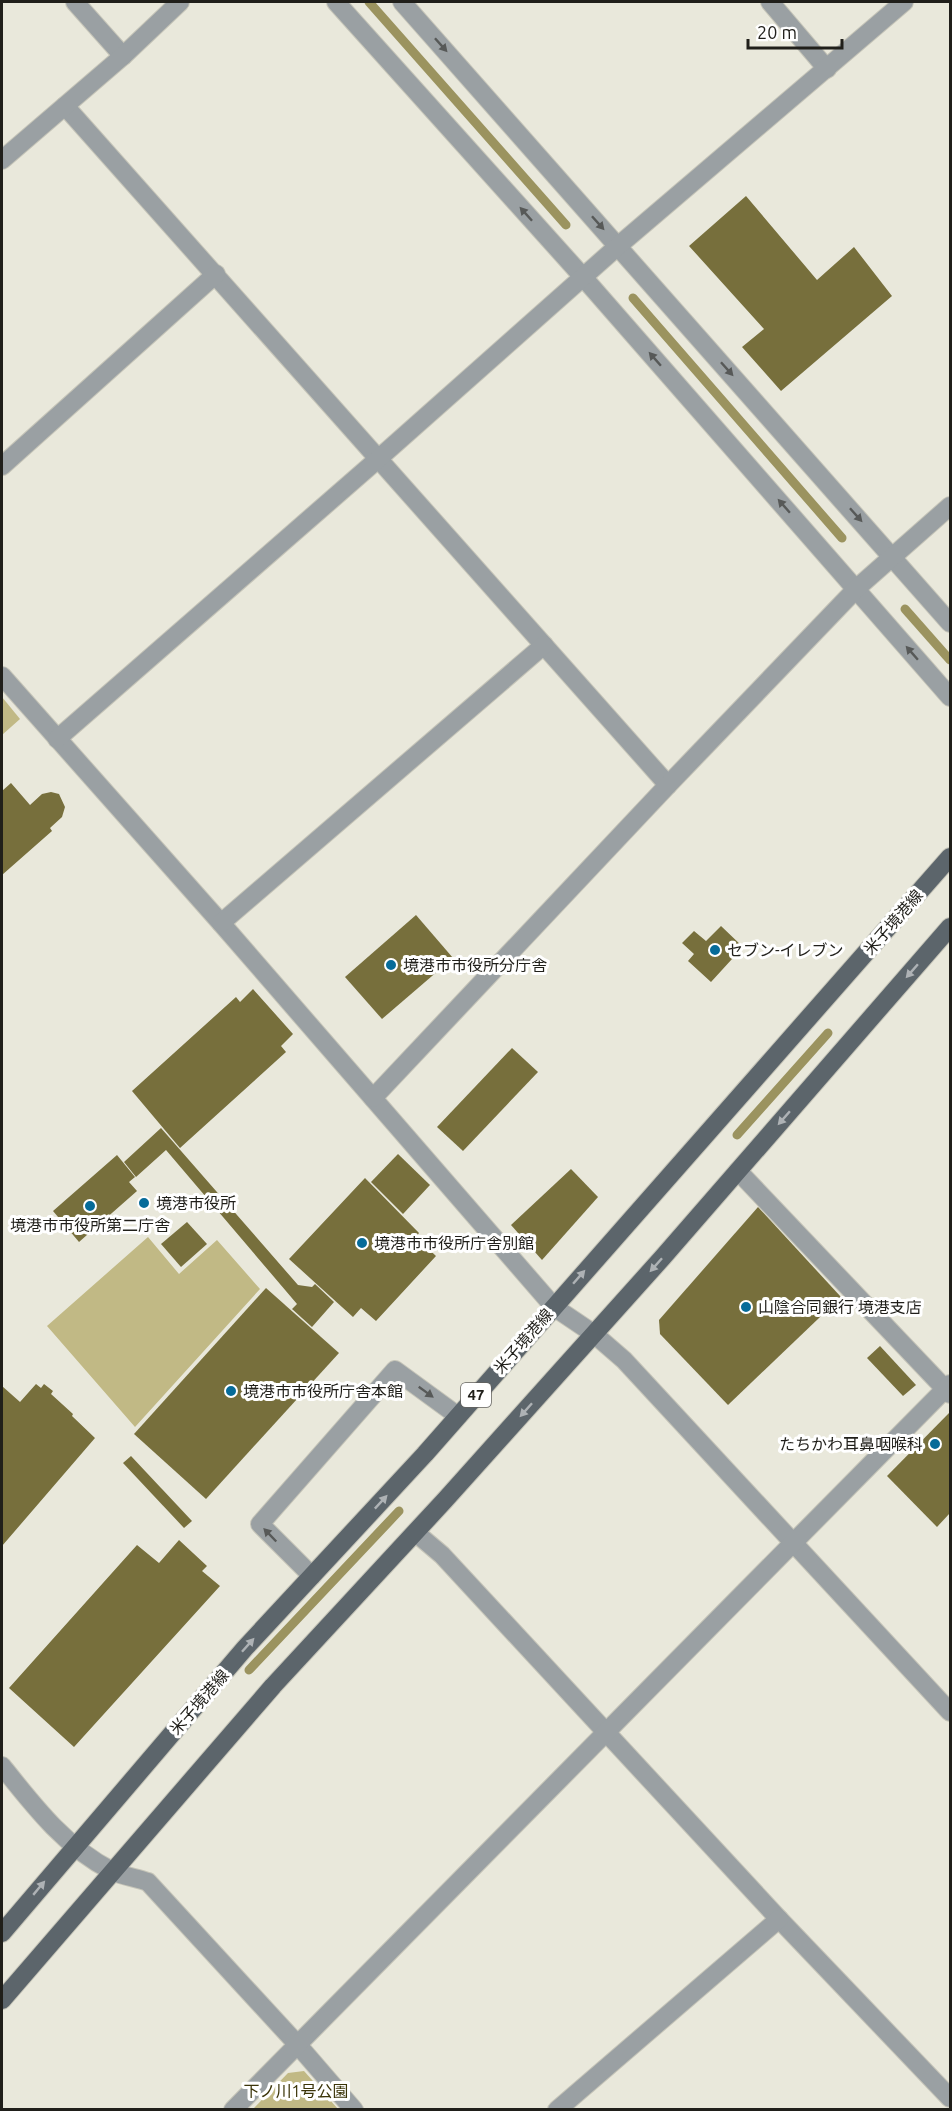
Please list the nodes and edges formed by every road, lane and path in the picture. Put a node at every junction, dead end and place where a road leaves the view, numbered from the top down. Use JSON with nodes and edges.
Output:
{"nodes":[{"id":1,"x":75,"y":2,"type":"edge"},
{"id":2,"x":180,"y":2,"type":"edge"},
{"id":3,"x":336,"y":2,"type":"edge"},
{"id":4,"x":402,"y":2,"type":"edge"},
{"id":5,"x":770,"y":2,"type":"edge"},
{"id":6,"x":904,"y":2,"type":"edge"},
{"id":7,"x":123,"y":56,"type":"junction"},
{"id":8,"x":827,"y":69,"type":"junction"},
{"id":9,"x":65,"y":106,"type":"junction"},
{"id":10,"x":2,"y":160,"type":"edge"},
{"id":11,"x":618,"y":246,"type":"junction"},
{"id":12,"x":216,"y":274,"type":"junction"},
{"id":13,"x":583,"y":277,"type":"junction"},
{"id":14,"x":378,"y":459,"type":"junction"},
{"id":15,"x":2,"y":466,"type":"edge"},
{"id":16,"x":951,"y":506,"type":"edge"},
{"id":17,"x":893,"y":556,"type":"junction"},
{"id":18,"x":856,"y":588,"type":"junction"},
{"id":19,"x":951,"y":623,"type":"edge"},
{"id":20,"x":544,"y":645,"type":"junction"},
{"id":21,"x":2,"y":676,"type":"edge"},
{"id":22,"x":951,"y":697,"type":"edge"},
{"id":23,"x":57,"y":739,"type":"junction"},
{"id":24,"x":668,"y":785,"type":"junction"},
{"id":25,"x":951,"y":857,"type":"edge"},
{"id":26,"x":221,"y":923,"type":"junction"},
{"id":27,"x":951,"y":927,"type":"edge"},
{"id":28,"x":373,"y":1098,"type":"junction"},
{"id":29,"x":738,"y":1171,"type":"junction"},
{"id":30,"x":554,"y":1307,"type":"junction"},
{"id":31,"x":594,"y":1334,"type":"junction"},
{"id":32,"x":949,"y":1389,"type":"edge"},
{"id":33,"x":458,"y":1416,"type":"junction"},
{"id":34,"x":416,"y":1533,"type":"junction"},
{"id":35,"x":793,"y":1543,"type":"junction"},
{"id":36,"x":312,"y":1575,"type":"junction"},
{"id":37,"x":951,"y":1712,"type":"edge"},
{"id":38,"x":606,"y":1733,"type":"junction"},
{"id":39,"x":2,"y":1766,"type":"edge"},
{"id":40,"x":75,"y":1846,"type":"junction"},
{"id":41,"x":113,"y":1871,"type":"junction"},
{"id":42,"x":779,"y":1919,"type":"junction"},
{"id":43,"x":2,"y":1933,"type":"edge"},
{"id":44,"x":2,"y":2000,"type":"edge"},
{"id":45,"x":297,"y":2044,"type":"junction"},
{"id":46,"x":951,"y":2098,"type":"edge"},
{"id":47,"x":233,"y":2109,"type":"edge"},
{"id":48,"x":354,"y":2109,"type":"edge"},
{"id":49,"x":557,"y":2109,"type":"edge"}],
"edges":[{"from":1,"to":7,"type":"street"},
{"from":2,"to":7,"type":"street"},
{"from":13,"to":3,"type":"street","one_way":true},
{"from":4,"to":11,"type":"street","one_way":true},
{"from":5,"to":8,"type":"street"},
{"from":6,"to":8,"type":"street"},
{"from":7,"to":9,"type":"street"},
{"from":8,"to":11,"type":"street"},
{"from":9,"to":10,"type":"street"},
{"from":9,"to":12,"type":"street"},
{"from":11,"to":13,"type":"street"},
{"from":11,"to":17,"type":"street","one_way":true},
{"from":12,"to":14,"type":"street"},
{"from":12,"to":15,"type":"street"},
{"from":13,"to":14,"type":"street"},
{"from":18,"to":13,"type":"street","one_way":true},
{"from":14,"to":20,"type":"street"},
{"from":14,"to":23,"type":"street"},
{"from":16,"to":17,"type":"street"},
{"from":17,"to":18,"type":"street"},
{"from":17,"to":19,"type":"street"},
{"from":22,"to":18,"type":"street","one_way":true},
{"from":18,"to":24,"type":"street"},
{"from":20,"to":24,"type":"street"},
{"from":20,"to":26,"type":"street"},
{"from":21,"to":23,"type":"street"},
{"from":23,"to":26,"type":"street"},
{"from":24,"to":28,"type":"street"},
{"from":30,"to":25,"type":"main road","name":"米子境港線","number":"47","one_way":true},
{"from":26,"to":28,"type":"street"},
{"from":27,"to":29,"type":"main road","one_way":true},
{"from":28,"to":30,"type":"street"},
{"from":29,"to":31,"type":"main road","one_way":true},
{"from":29,"to":32,"type":"street"},
{"from":30,"to":31,"type":"street"},
{"from":30,"to":33,"type":"main road","name":"米子境港線","number":"47"},
{"from":31,"to":34,"type":"main road","one_way":true},
{"from":31,"to":35,"type":"street"},
{"from":32,"to":35,"type":"street"},
{"from":36,"to":33,"type":"main road","name":"米子境港線","number":"47","one_way":true},
{"from":36,"to":33,"type":"street","one_way":true},
{"from":34,"to":38,"type":"street"},
{"from":34,"to":41,"type":"main road"},
{"from":35,"to":37,"type":"street"},
{"from":35,"to":38,"type":"street"},
{"from":40,"to":36,"type":"main road","name":"米子境港線","number":"47","one_way":true},
{"from":38,"to":42,"type":"street"},
{"from":38,"to":45,"type":"street"},
{"from":39,"to":40,"type":"street"},
{"from":40,"to":41,"type":"street"},
{"from":43,"to":40,"type":"main road","name":"米子境港線","number":"47","one_way":true},
{"from":41,"to":44,"type":"main road"},
{"from":41,"to":45,"type":"street"},
{"from":42,"to":46,"type":"street"},
{"from":42,"to":49,"type":"street"},
{"from":45,"to":47,"type":"street"},
{"from":45,"to":48,"type":"street"}]}
